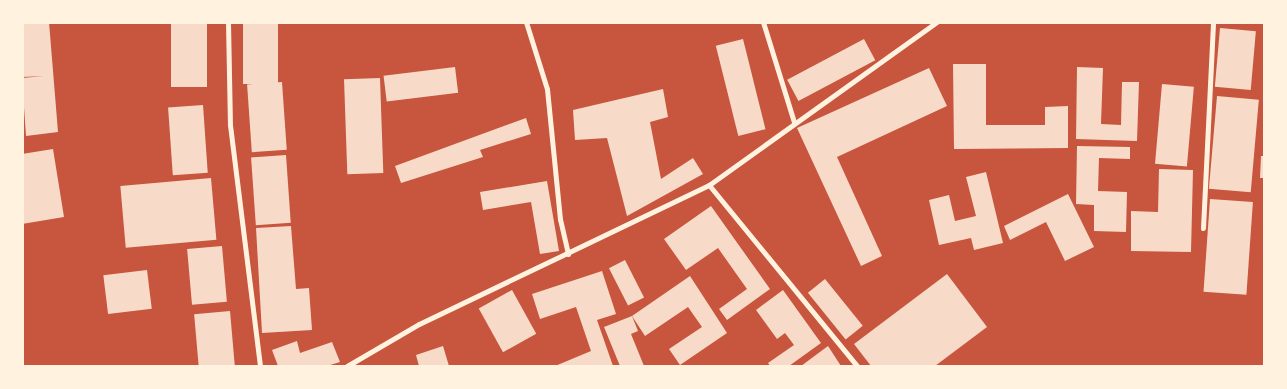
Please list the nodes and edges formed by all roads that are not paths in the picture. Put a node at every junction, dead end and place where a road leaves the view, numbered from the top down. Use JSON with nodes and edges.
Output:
{"nodes":[{"id":1,"x":228,"y":22,"type":"edge"},
{"id":2,"x":526,"y":22,"type":"edge"},
{"id":3,"x":763,"y":22,"type":"edge"},
{"id":4,"x":936,"y":22,"type":"edge"},
{"id":5,"x":1213,"y":22,"type":"edge"},
{"id":6,"x":794,"y":122,"type":"junction"},
{"id":7,"x":708,"y":185,"type":"junction"},
{"id":8,"x":1203,"y":228,"type":"dead end"},
{"id":9,"x":568,"y":254,"type":"junction"},
{"id":10,"x":260,"y":366,"type":"edge"},
{"id":11,"x":347,"y":366,"type":"edge"},
{"id":12,"x":857,"y":366,"type":"edge"}],
"edges":[{"from":1,"to":10,"type":"street"},
{"from":2,"to":9,"type":"street"},
{"from":3,"to":6,"type":"street"},
{"from":4,"to":6,"type":"street"},
{"from":5,"to":8,"type":"street"},
{"from":6,"to":7,"type":"street"},
{"from":7,"to":9,"type":"street"},
{"from":7,"to":12,"type":"street"},
{"from":9,"to":11,"type":"street"}]}
